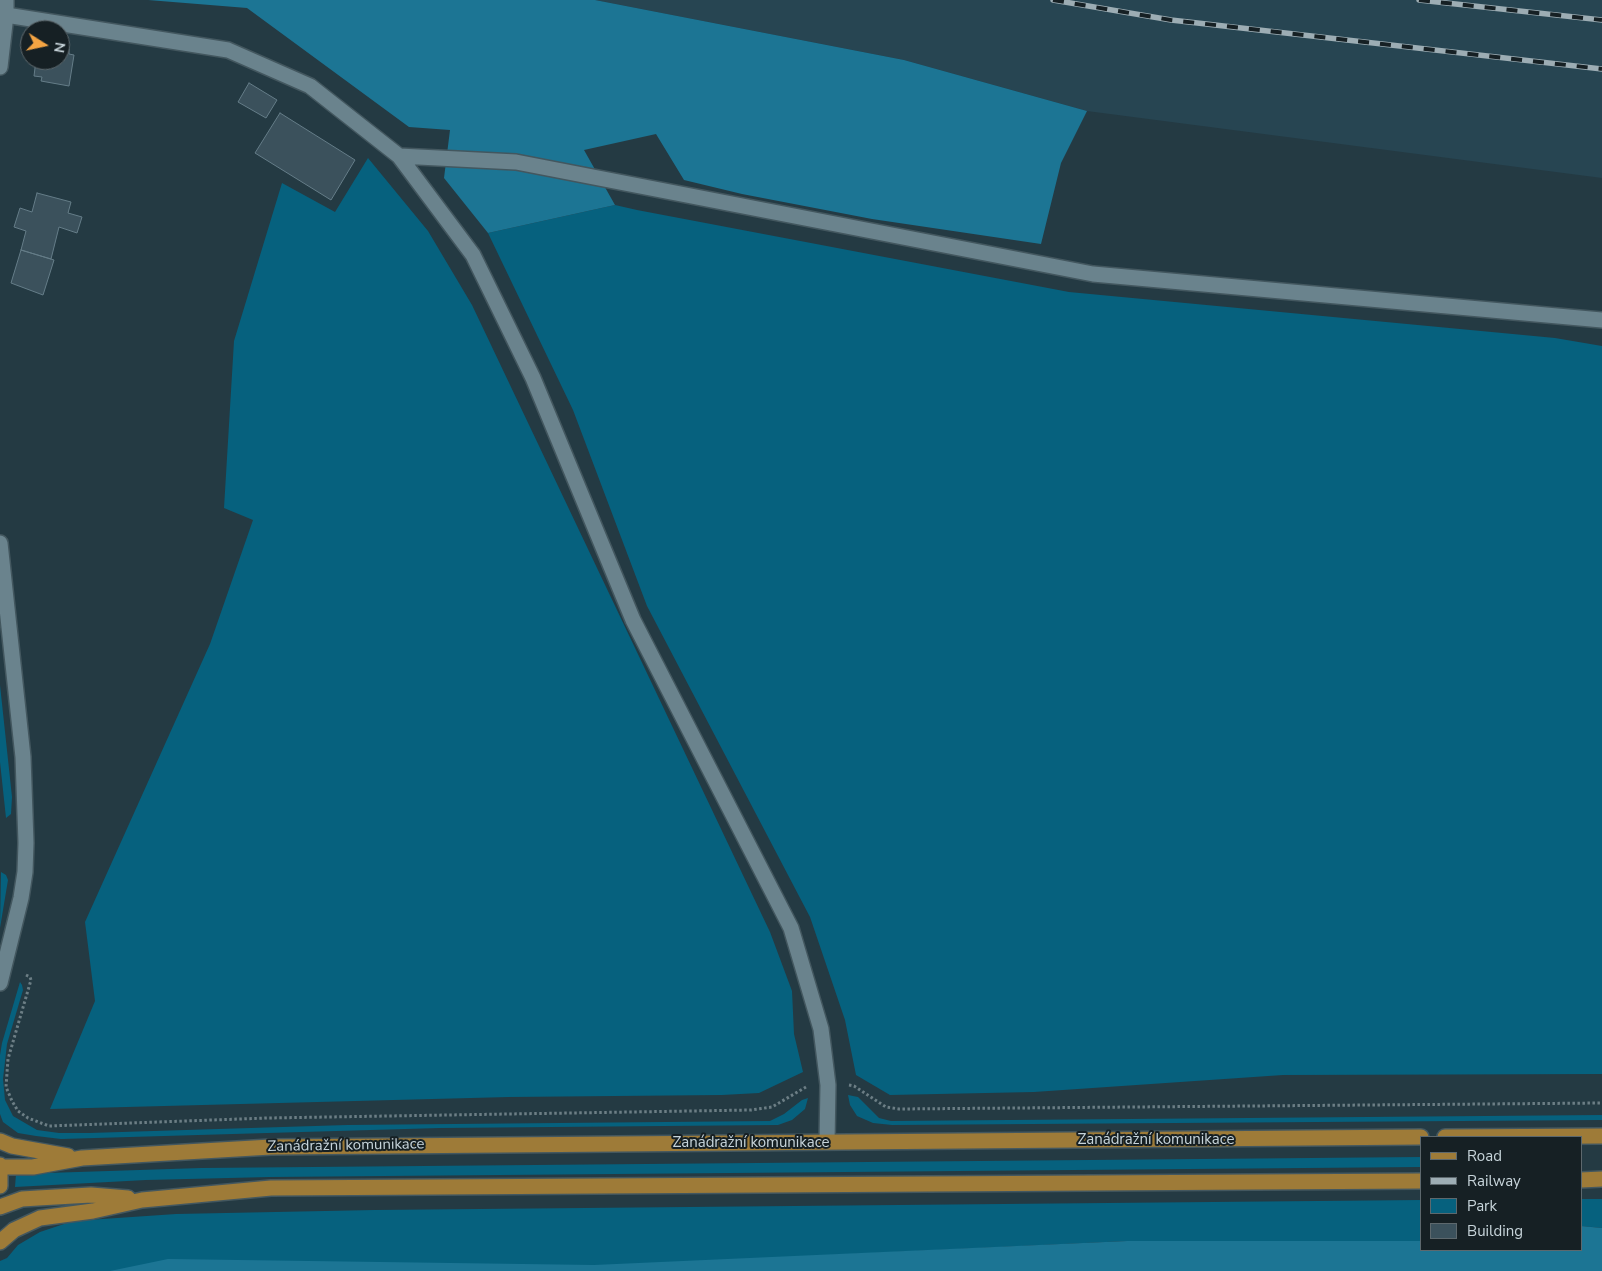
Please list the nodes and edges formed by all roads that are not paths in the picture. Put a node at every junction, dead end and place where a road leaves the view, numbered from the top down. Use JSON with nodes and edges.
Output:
{"nodes":[{"id":1,"x":6,"y":8,"type":"edge"},
{"id":2,"x":0,"y":67,"type":"edge"},
{"id":3,"x":399,"y":156,"type":"junction"},
{"id":4,"x":1602,"y":320,"type":"edge"},
{"id":5,"x":0,"y":543,"type":"edge"},
{"id":6,"x":0,"y":983,"type":"edge"},
{"id":7,"x":1582,"y":1136,"type":"edge"},
{"id":8,"x":1602,"y":1136,"type":"edge"},
{"id":9,"x":1420,"y":1138,"type":"edge"},
{"id":10,"x":0,"y":1140,"type":"edge"},
{"id":11,"x":827,"y":1142,"type":"junction"},
{"id":12,"x":82,"y":1158,"type":"junction"},
{"id":13,"x":0,"y":1167,"type":"edge"},
{"id":14,"x":1582,"y":1180,"type":"edge"},
{"id":15,"x":1602,"y":1180,"type":"edge"},
{"id":16,"x":1420,"y":1181,"type":"edge"},
{"id":17,"x":0,"y":1186,"type":"edge"},
{"id":18,"x":142,"y":1200,"type":"junction"},
{"id":19,"x":0,"y":1207,"type":"edge"},
{"id":20,"x":0,"y":1242,"type":"edge"}],
"edges":[{"from":1,"to":2,"type":"street"},
{"from":1,"to":3,"type":"street"},
{"from":3,"to":4,"type":"street"},
{"from":3,"to":11,"type":"street"},
{"from":5,"to":6,"type":"street"},
{"from":7,"to":8,"type":"main road"},
{"from":9,"to":11,"type":"main road","name":"Zanádražní komunikace"},
{"from":10,"to":12,"type":"main road","name":"Zanádražní komunikace"},
{"from":11,"to":12,"type":"main road","name":"Zanádražní komunikace"},
{"from":12,"to":13,"type":"main road","name":"Zanádražní komunikace"},
{"from":13,"to":17,"type":"main road"},
{"from":14,"to":15,"type":"main road"},
{"from":16,"to":18,"type":"main road"},
{"from":18,"to":19,"type":"main road"},
{"from":18,"to":20,"type":"main road"}]}
